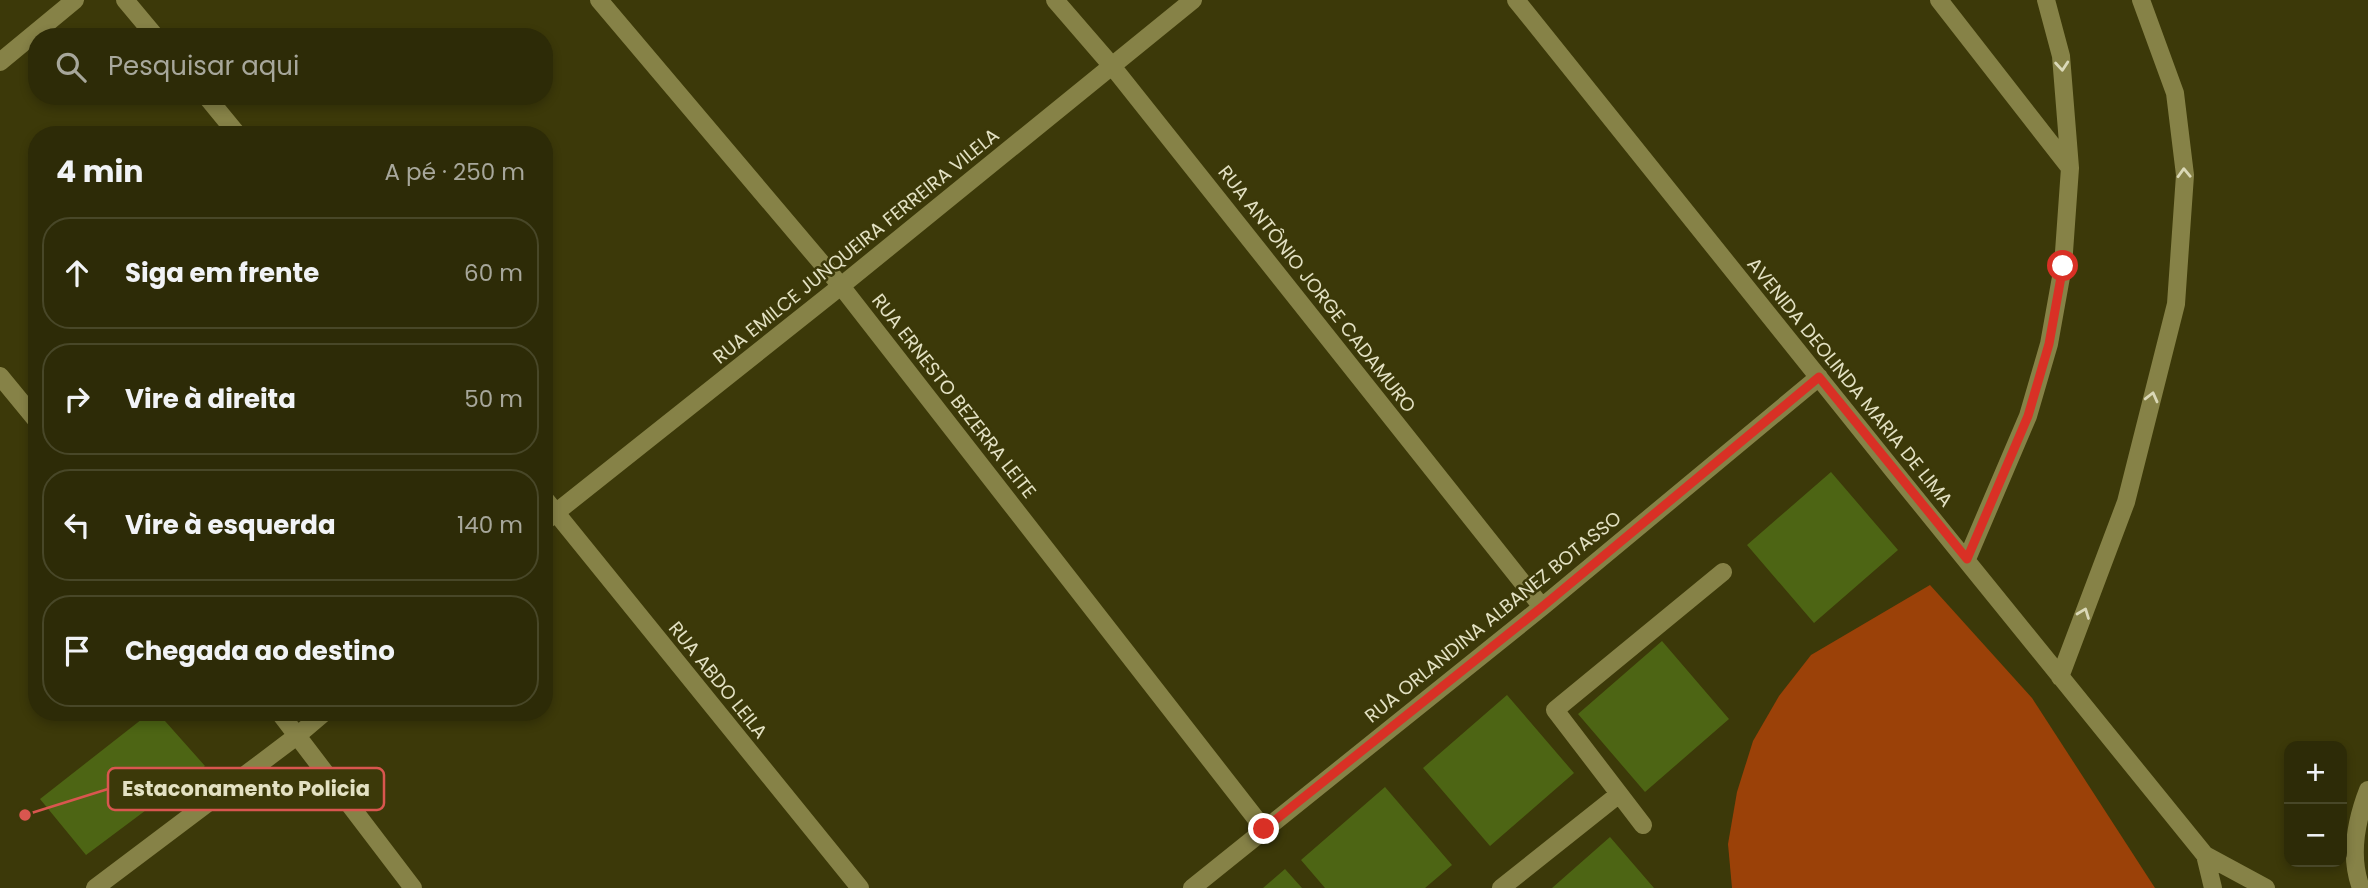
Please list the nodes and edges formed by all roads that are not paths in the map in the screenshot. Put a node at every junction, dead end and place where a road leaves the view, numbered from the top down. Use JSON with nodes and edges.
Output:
{"nodes":[{"id":1,"x":125,"y":0,"type":"edge"},
{"id":2,"x":599,"y":0,"type":"edge"},
{"id":3,"x":1055,"y":0,"type":"edge"},
{"id":4,"x":1193,"y":0,"type":"edge"},
{"id":5,"x":1516,"y":0,"type":"edge"},
{"id":6,"x":1939,"y":0,"type":"edge"},
{"id":7,"x":2046,"y":0,"type":"edge"},
{"id":8,"x":2141,"y":0,"type":"edge"},
{"id":9,"x":65,"y":3,"type":"edge"},
{"id":10,"x":37,"y":28,"type":"edge"},
{"id":11,"x":148,"y":28,"type":"edge"},
{"id":12,"x":28,"y":37,"type":"edge"},
{"id":13,"x":0,"y":62,"type":"edge"},
{"id":14,"x":1112,"y":66,"type":"junction"},
{"id":15,"x":213,"y":105,"type":"edge"},
{"id":16,"x":231,"y":126,"type":"edge"},
{"id":17,"x":2070,"y":168,"type":"junction"},
{"id":18,"x":841,"y":286,"type":"junction"},
{"id":19,"x":0,"y":376,"type":"edge"},
{"id":20,"x":1819,"y":377,"type":"junction"},
{"id":21,"x":28,"y":410,"type":"edge"},
{"id":22,"x":553,"y":507,"type":"edge"},
{"id":23,"x":553,"y":517,"type":"edge"},
{"id":24,"x":1967,"y":559,"type":"junction"},
{"id":25,"x":1723,"y":572,"type":"dead end"},
{"id":26,"x":1542,"y":607,"type":"junction"},
{"id":27,"x":2060,"y":677,"type":"junction"},
{"id":28,"x":286,"y":721,"type":"edge"},
{"id":29,"x":314,"y":721,"type":"edge"},
{"id":30,"x":298,"y":735,"type":"junction"},
{"id":31,"x":2368,"y":790,"type":"edge"},
{"id":32,"x":1618,"y":795,"type":"junction"},
{"id":33,"x":1643,"y":825,"type":"dead end"},
{"id":34,"x":1264,"y":829,"type":"junction"},
{"id":35,"x":2205,"y":855,"type":"junction"},
{"id":36,"x":95,"y":888,"type":"edge"},
{"id":37,"x":413,"y":888,"type":"edge"},
{"id":38,"x":860,"y":888,"type":"edge"},
{"id":39,"x":1192,"y":888,"type":"edge"},
{"id":40,"x":1502,"y":888,"type":"edge"},
{"id":41,"x":2213,"y":888,"type":"edge"},
{"id":42,"x":2266,"y":888,"type":"edge"},
{"id":43,"x":2361,"y":888,"type":"edge"}],
"edges":[{"from":1,"to":11,"type":"street"},
{"from":2,"to":18,"type":"street","name":"RUA ERNESTO BEZERRA LEITE"},
{"from":3,"to":14,"type":"street","name":"RUA ANTÔNIO JORGE CADAMURO"},
{"from":4,"to":14,"type":"street","name":"RUA EMILCE JUNQUEIRA FERREIRA VILELA"},
{"from":5,"to":20,"type":"street","name":"AVENIDA DEOLINDA MARIA DE LIMA"},
{"from":6,"to":17,"type":"street"},
{"from":7,"to":17,"type":"street","one_way":true},
{"from":27,"to":8,"type":"street","one_way":true},
{"from":9,"to":10,"type":"street"},
{"from":12,"to":13,"type":"street"},
{"from":14,"to":18,"type":"street","name":"RUA EMILCE JUNQUEIRA FERREIRA VILELA"},
{"from":14,"to":26,"type":"street","name":"RUA ANTÔNIO JORGE CADAMURO"},
{"from":15,"to":16,"type":"street"},
{"from":17,"to":24,"type":"street"},
{"from":18,"to":22,"type":"street","name":"RUA EMILCE JUNQUEIRA FERREIRA VILELA"},
{"from":18,"to":34,"type":"street","name":"RUA ERNESTO BEZERRA LEITE"},
{"from":19,"to":21,"type":"street"},
{"from":20,"to":24,"type":"street","name":"AVENIDA DEOLINDA MARIA DE LIMA"},
{"from":20,"to":26,"type":"street","name":"RUA ORLANDINA ALBANEZ BOTASSO"},
{"from":23,"to":38,"type":"street","name":"RUA ABDO LEILA"},
{"from":24,"to":27,"type":"street","name":"AVENIDA DEOLINDA MARIA DE LIMA"},
{"from":25,"to":32,"type":"street"},
{"from":26,"to":34,"type":"street","name":"RUA ORLANDINA ALBANEZ BOTASSO"},
{"from":27,"to":35,"type":"street","name":"AVENIDA DEOLINDA MARIA DE LIMA"},
{"from":28,"to":30,"type":"street"},
{"from":29,"to":30,"type":"street"},
{"from":30,"to":36,"type":"street"},
{"from":30,"to":37,"type":"street"},
{"from":31,"to":43,"type":"street"},
{"from":32,"to":33,"type":"street"},
{"from":32,"to":40,"type":"street"},
{"from":34,"to":39,"type":"street","name":"RUA ORLANDINA ALBANEZ BOTASSO"},
{"from":35,"to":41,"type":"street"},
{"from":35,"to":42,"type":"street"}]}
